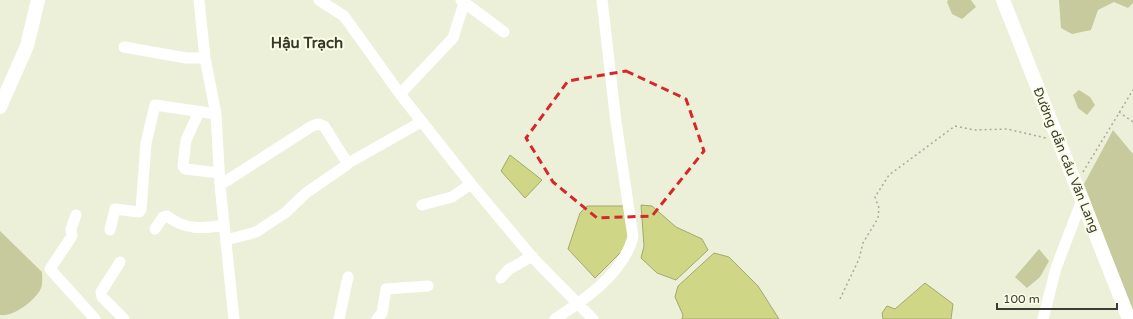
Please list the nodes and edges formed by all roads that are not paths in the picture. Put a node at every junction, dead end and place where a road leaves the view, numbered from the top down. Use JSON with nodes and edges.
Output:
{"nodes":[{"id":1,"x":38,"y":0,"type":"edge"},
{"id":2,"x":200,"y":0,"type":"edge"},
{"id":3,"x":319,"y":0,"type":"edge"},
{"id":4,"x":602,"y":0,"type":"edge"},
{"id":5,"x":1004,"y":0,"type":"edge"},
{"id":6,"x":464,"y":1,"type":"edge"},
{"id":7,"x":504,"y":32,"type":"dead end"},
{"id":8,"x":124,"y":48,"type":"dead end"},
{"id":9,"x":205,"y":58,"type":"junction"},
{"id":10,"x":400,"y":94,"type":"junction"},
{"id":11,"x":0,"y":107,"type":"edge"},
{"id":12,"x":200,"y":112,"type":"junction"},
{"id":13,"x":216,"y":114,"type":"junction"},
{"id":14,"x":421,"y":122,"type":"junction"},
{"id":15,"x":352,"y":161,"type":"dead end"},
{"id":16,"x":219,"y":173,"type":"junction"},
{"id":17,"x":471,"y":184,"type":"junction"},
{"id":18,"x":220,"y":186,"type":"junction"},
{"id":19,"x":1082,"y":200,"type":"junction"},
{"id":20,"x":422,"y":205,"type":"dead end"},
{"id":21,"x":76,"y":215,"type":"dead end"},
{"id":22,"x":224,"y":225,"type":"junction"},
{"id":23,"x":155,"y":229,"type":"dead end"},
{"id":24,"x":110,"y":230,"type":"dead end"},
{"id":25,"x":226,"y":240,"type":"junction"},
{"id":26,"x":532,"y":256,"type":"junction"},
{"id":27,"x":120,"y":262,"type":"dead end"},
{"id":28,"x":348,"y":277,"type":"dead end"},
{"id":29,"x":501,"y":278,"type":"dead end"},
{"id":30,"x":428,"y":286,"type":"dead end"},
{"id":31,"x":578,"y":304,"type":"junction"},
{"id":32,"x":95,"y":319,"type":"edge"},
{"id":33,"x":124,"y":319,"type":"edge"},
{"id":34,"x":234,"y":319,"type":"edge"},
{"id":35,"x":339,"y":319,"type":"edge"},
{"id":36,"x":376,"y":319,"type":"edge"},
{"id":37,"x":554,"y":319,"type":"edge"},
{"id":38,"x":593,"y":319,"type":"edge"},
{"id":39,"x":1043,"y":319,"type":"edge"},
{"id":40,"x":1129,"y":319,"type":"edge"}],
"edges":[{"from":1,"to":11,"type":"main road"},
{"from":2,"to":9,"type":"street"},
{"from":3,"to":10,"type":"street"},
{"from":4,"to":31,"type":"street"},
{"from":5,"to":19,"type":"main road","name":"Đường dẫn cầu Văn Lang"},
{"from":6,"to":7,"type":"street"},
{"from":6,"to":10,"type":"street"},
{"from":8,"to":9,"type":"street"},
{"from":9,"to":13,"type":"street"},
{"from":10,"to":14,"type":"street"},
{"from":12,"to":13,"type":"street"},
{"from":12,"to":16,"type":"street"},
{"from":12,"to":24,"type":"street"},
{"from":13,"to":16,"type":"street"},
{"from":14,"to":15,"type":"street"},
{"from":14,"to":17,"type":"street"},
{"from":16,"to":18,"type":"street"},
{"from":17,"to":20,"type":"street"},
{"from":17,"to":26,"type":"street"},
{"from":18,"to":22,"type":"street"},
{"from":18,"to":25,"type":"street"},
{"from":19,"to":39,"type":"street"},
{"from":19,"to":40,"type":"main road","name":"Đường dẫn cầu Văn Lang"},
{"from":21,"to":32,"type":"street"},
{"from":22,"to":23,"type":"street"},
{"from":22,"to":25,"type":"street"},
{"from":25,"to":34,"type":"street"},
{"from":26,"to":29,"type":"street"},
{"from":26,"to":31,"type":"street"},
{"from":27,"to":33,"type":"street"},
{"from":28,"to":35,"type":"street"},
{"from":30,"to":36,"type":"street"},
{"from":31,"to":37,"type":"street"},
{"from":31,"to":38,"type":"street"}]}
